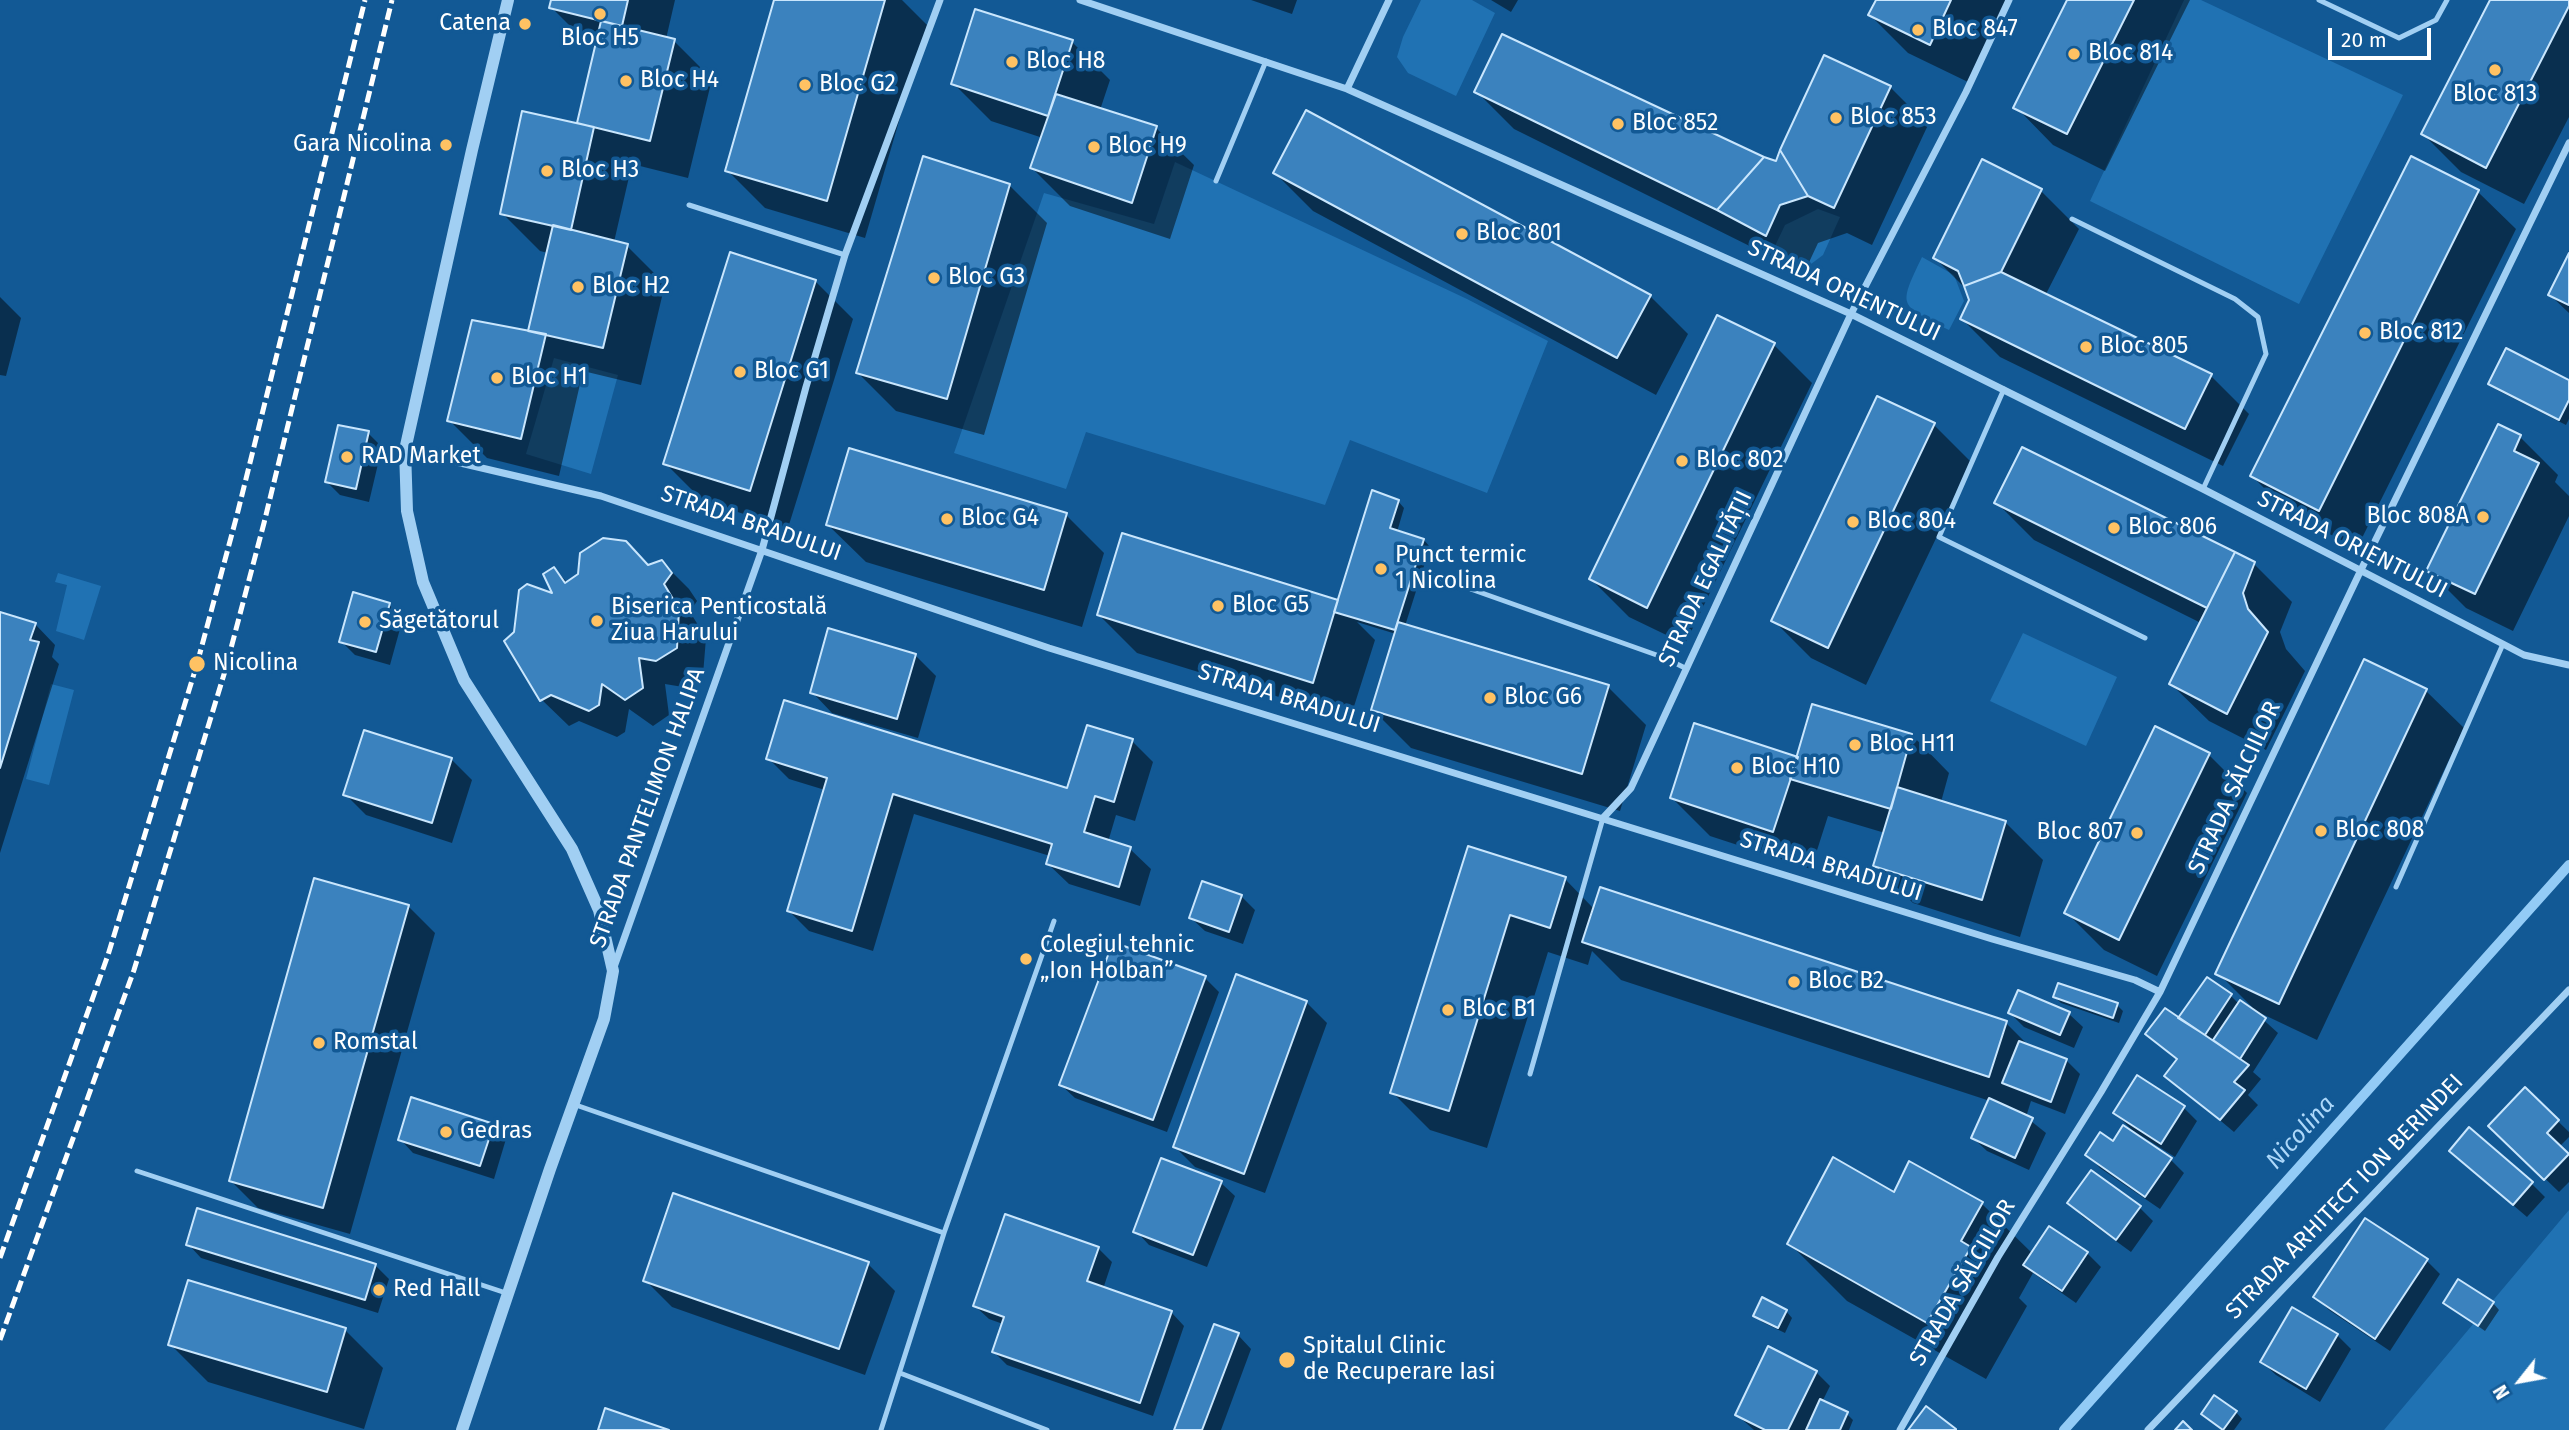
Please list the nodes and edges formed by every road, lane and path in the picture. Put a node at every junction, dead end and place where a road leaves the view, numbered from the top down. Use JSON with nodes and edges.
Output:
{"nodes":[{"id":1,"x":508,"y":0,"type":"edge"},
{"id":2,"x":940,"y":0,"type":"edge"},
{"id":3,"x":1080,"y":0,"type":"edge"},
{"id":4,"x":1389,"y":0,"type":"edge"},
{"id":5,"x":2010,"y":0,"type":"edge"},
{"id":6,"x":2319,"y":0,"type":"edge"},
{"id":7,"x":2447,"y":0,"type":"edge"},
{"id":8,"x":1266,"y":61,"type":"junction"},
{"id":9,"x":1347,"y":89,"type":"junction"},
{"id":10,"x":2569,"y":143,"type":"edge"},
{"id":11,"x":1216,"y":181,"type":"dead end"},
{"id":12,"x":689,"y":205,"type":"dead end"},
{"id":13,"x":2072,"y":219,"type":"dead end"},
{"id":14,"x":845,"y":255,"type":"junction"},
{"id":15,"x":1851,"y":314,"type":"junction"},
{"id":16,"x":2004,"y":389,"type":"junction"},
{"id":17,"x":405,"y":450,"type":"junction"},
{"id":18,"x":2203,"y":489,"type":"junction"},
{"id":19,"x":762,"y":550,"type":"junction"},
{"id":20,"x":2360,"y":572,"type":"junction"},
{"id":21,"x":1434,"y":576,"type":"dead end"},
{"id":22,"x":2145,"y":638,"type":"dead end"},
{"id":23,"x":2503,"y":644,"type":"junction"},
{"id":24,"x":2569,"y":665,"type":"edge"},
{"id":25,"x":1685,"y":668,"type":"junction"},
{"id":26,"x":1603,"y":818,"type":"junction"},
{"id":27,"x":2396,"y":887,"type":"dead end"},
{"id":28,"x":1054,"y":921,"type":"dead end"},
{"id":29,"x":613,"y":971,"type":"junction"},
{"id":30,"x":2569,"y":990,"type":"edge"},
{"id":31,"x":2160,"y":992,"type":"junction"},
{"id":32,"x":1530,"y":1073,"type":"dead end"},
{"id":33,"x":573,"y":1104,"type":"junction"},
{"id":34,"x":137,"y":1171,"type":"dead end"},
{"id":35,"x":944,"y":1233,"type":"junction"},
{"id":36,"x":509,"y":1294,"type":"junction"},
{"id":37,"x":900,"y":1373,"type":"junction"},
{"id":38,"x":462,"y":1430,"type":"edge"},
{"id":39,"x":881,"y":1430,"type":"edge"},
{"id":40,"x":1047,"y":1430,"type":"edge"},
{"id":41,"x":1900,"y":1430,"type":"edge"},
{"id":42,"x":2148,"y":1430,"type":"edge"}],
"edges":[{"from":1,"to":17,"type":"street"},
{"from":2,"to":14,"type":"street","name":"STRADA PANTELIMON HALIPA"},
{"from":3,"to":8,"type":"street","name":"STRADA ORIENTULUI"},
{"from":4,"to":9,"type":"street"},
{"from":5,"to":15,"type":"street","name":"STRADA EGALITĂȚII"},
{"from":6,"to":7,"type":"lane"},
{"from":8,"to":9,"type":"street","name":"STRADA ORIENTULUI"},
{"from":8,"to":11,"type":"lane"},
{"from":9,"to":15,"type":"street","name":"STRADA ORIENTULUI"},
{"from":10,"to":20,"type":"street","name":"STRADA SĂLCIILOR"},
{"from":12,"to":14,"type":"lane"},
{"from":13,"to":18,"type":"lane"},
{"from":14,"to":19,"type":"street","name":"STRADA PANTELIMON HALIPA"},
{"from":15,"to":16,"type":"street","name":"STRADA ORIENTULUI"},
{"from":15,"to":25,"type":"street","name":"STRADA EGALITĂȚII"},
{"from":16,"to":18,"type":"street","name":"STRADA ORIENTULUI"},
{"from":16,"to":22,"type":"lane"},
{"from":17,"to":19,"type":"street","name":"STRADA BRADULUI"},
{"from":17,"to":29,"type":"street"},
{"from":18,"to":20,"type":"street","name":"STRADA ORIENTULUI"},
{"from":19,"to":26,"type":"street","name":"STRADA BRADULUI"},
{"from":19,"to":29,"type":"street","name":"STRADA PANTELIMON HALIPA"},
{"from":20,"to":23,"type":"street","name":"STRADA ORIENTULUI"},
{"from":20,"to":31,"type":"street","name":"STRADA SĂLCIILOR"},
{"from":21,"to":25,"type":"lane"},
{"from":23,"to":24,"type":"street","name":"STRADA ORIENTULUI"},
{"from":23,"to":27,"type":"lane"},
{"from":25,"to":26,"type":"street","name":"STRADA EGALITĂȚII"},
{"from":26,"to":31,"type":"street","name":"STRADA BRADULUI"},
{"from":26,"to":32,"type":"lane","name":"STRADA EGALITĂȚII"},
{"from":28,"to":35,"type":"lane"},
{"from":29,"to":33,"type":"street","name":"STRADA PANTELIMON HALIPA"},
{"from":30,"to":42,"type":"street","name":"STRADA ARHITECT ION BERINDEI"},
{"from":31,"to":41,"type":"street","name":"STRADA SĂLCIILOR"},
{"from":33,"to":35,"type":"lane"},
{"from":33,"to":36,"type":"street","name":"STRADA PANTELIMON HALIPA"},
{"from":34,"to":36,"type":"lane"},
{"from":35,"to":37,"type":"lane"},
{"from":36,"to":38,"type":"street","name":"STRADA PANTELIMON HALIPA"},
{"from":37,"to":39,"type":"lane"},
{"from":37,"to":40,"type":"lane"}]}
